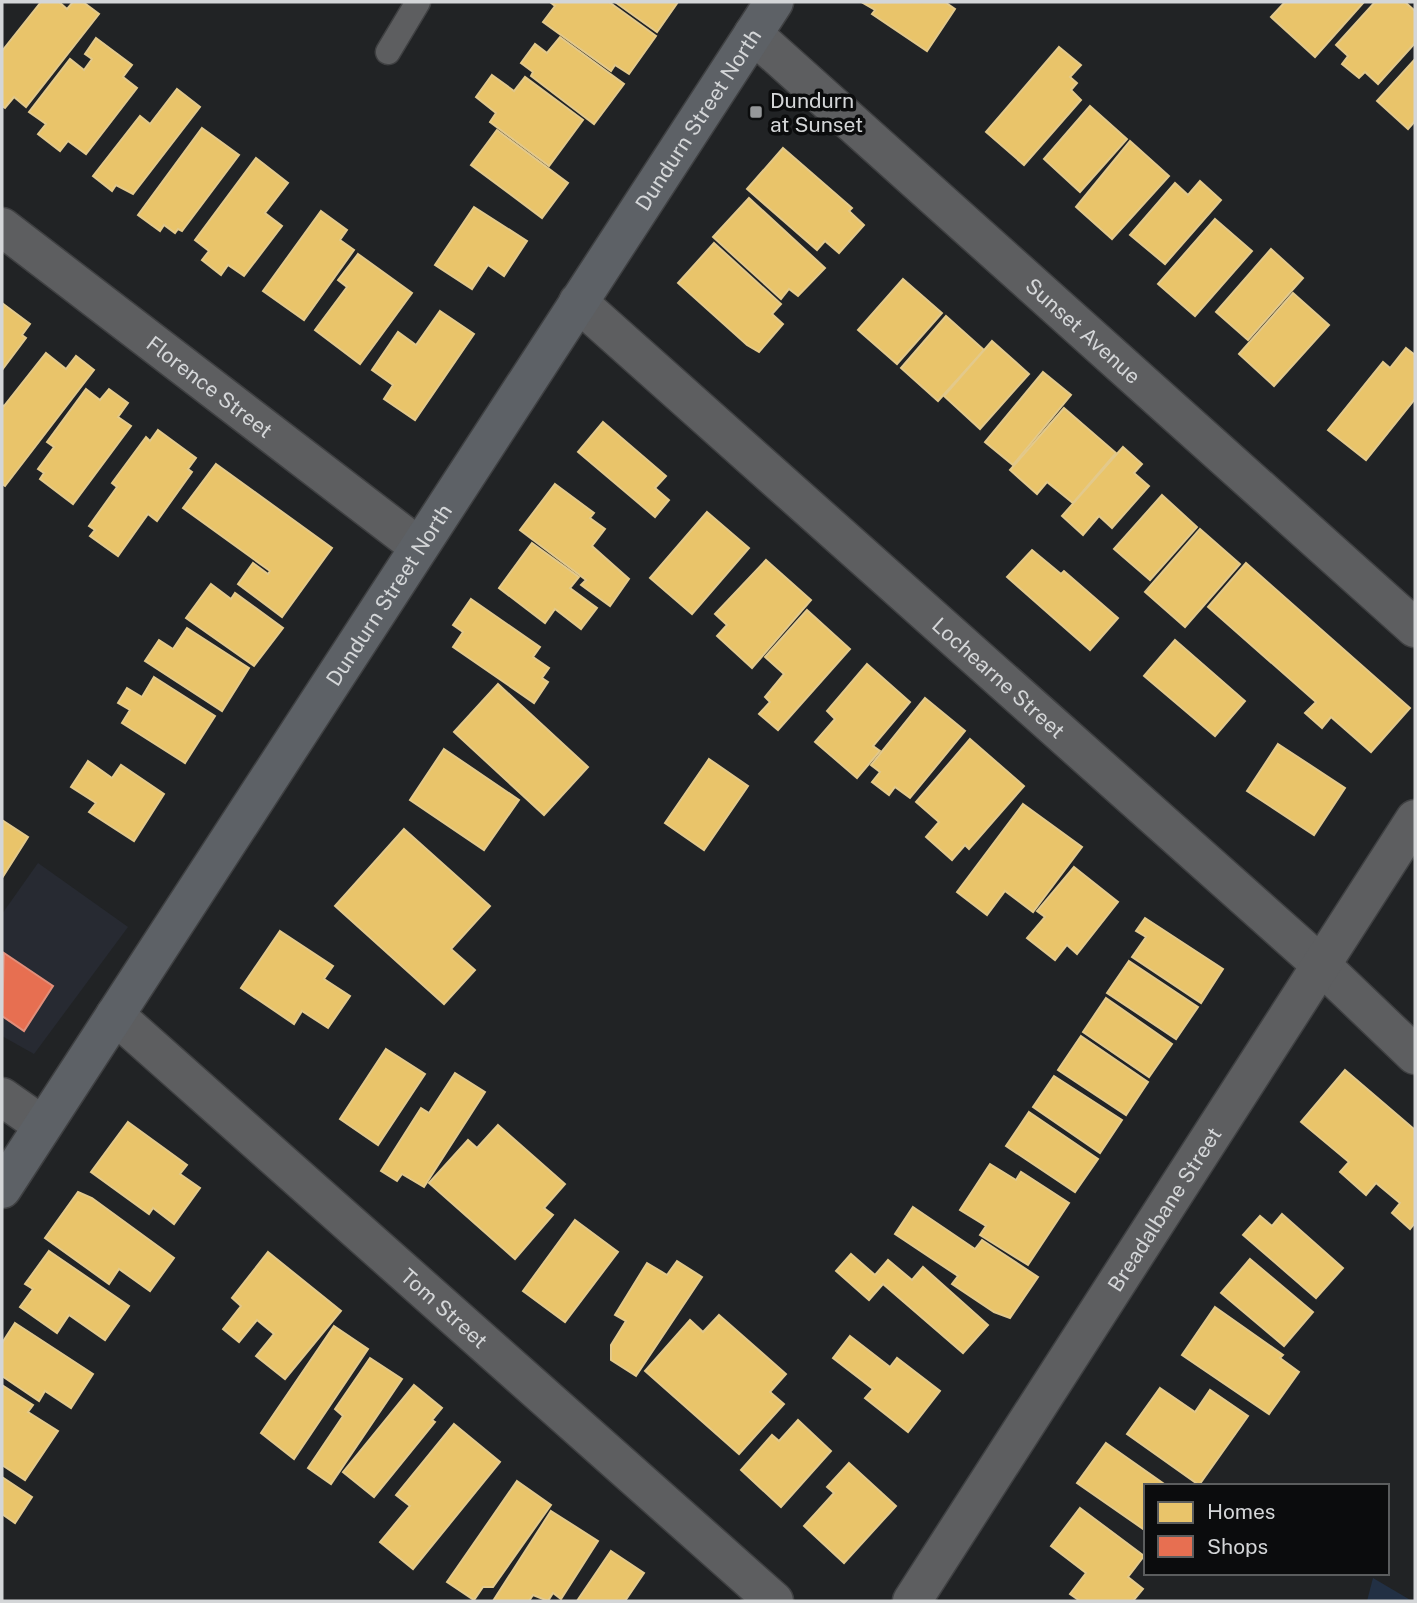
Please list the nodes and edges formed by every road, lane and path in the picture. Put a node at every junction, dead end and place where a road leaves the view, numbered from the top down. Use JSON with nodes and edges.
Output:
{"nodes":[{"id":1,"x":418,"y":2,"type":"edge"},
{"id":2,"x":774,"y":2,"type":"edge"},
{"id":3,"x":753,"y":34,"type":"junction"},
{"id":4,"x":388,"y":52,"type":"dead end"},
{"id":5,"x":2,"y":227,"type":"edge"},
{"id":6,"x":578,"y":302,"type":"junction"},
{"id":7,"x":419,"y":547,"type":"junction"},
{"id":8,"x":1415,"y":628,"type":"edge"},
{"id":9,"x":1415,"y":819,"type":"edge"},
{"id":10,"x":1321,"y":965,"type":"junction"},
{"id":11,"x":115,"y":1015,"type":"junction"},
{"id":12,"x":1415,"y":1055,"type":"edge"},
{"id":13,"x":2,"y":1097,"type":"edge"},
{"id":14,"x":42,"y":1125,"type":"junction"},
{"id":15,"x":2,"y":1189,"type":"edge"},
{"id":16,"x":774,"y":1601,"type":"edge"},
{"id":17,"x":912,"y":1601,"type":"edge"}],
"edges":[{"from":1,"to":4,"type":"lane"},
{"from":2,"to":3,"type":"main road","name":"Dundurn Street North"},
{"from":3,"to":6,"type":"main road","name":"Dundurn Street North"},
{"from":3,"to":8,"type":"street","name":"Sunset Avenue"},
{"from":5,"to":7,"type":"street","name":"Florence Street"},
{"from":6,"to":7,"type":"main road","name":"Dundurn Street North"},
{"from":6,"to":10,"type":"street","name":"Lochearne Street"},
{"from":7,"to":11,"type":"main road","name":"Dundurn Street North"},
{"from":9,"to":10,"type":"street","name":"Breadalbane Street"},
{"from":10,"to":12,"type":"street","name":"Lochearne Street"},
{"from":10,"to":17,"type":"street","name":"Breadalbane Street"},
{"from":11,"to":14,"type":"main road","name":"Dundurn Street North"},
{"from":11,"to":16,"type":"street","name":"Tom Street"},
{"from":13,"to":14,"type":"street"},
{"from":14,"to":15,"type":"main road","name":"Dundurn Street North"}]}
